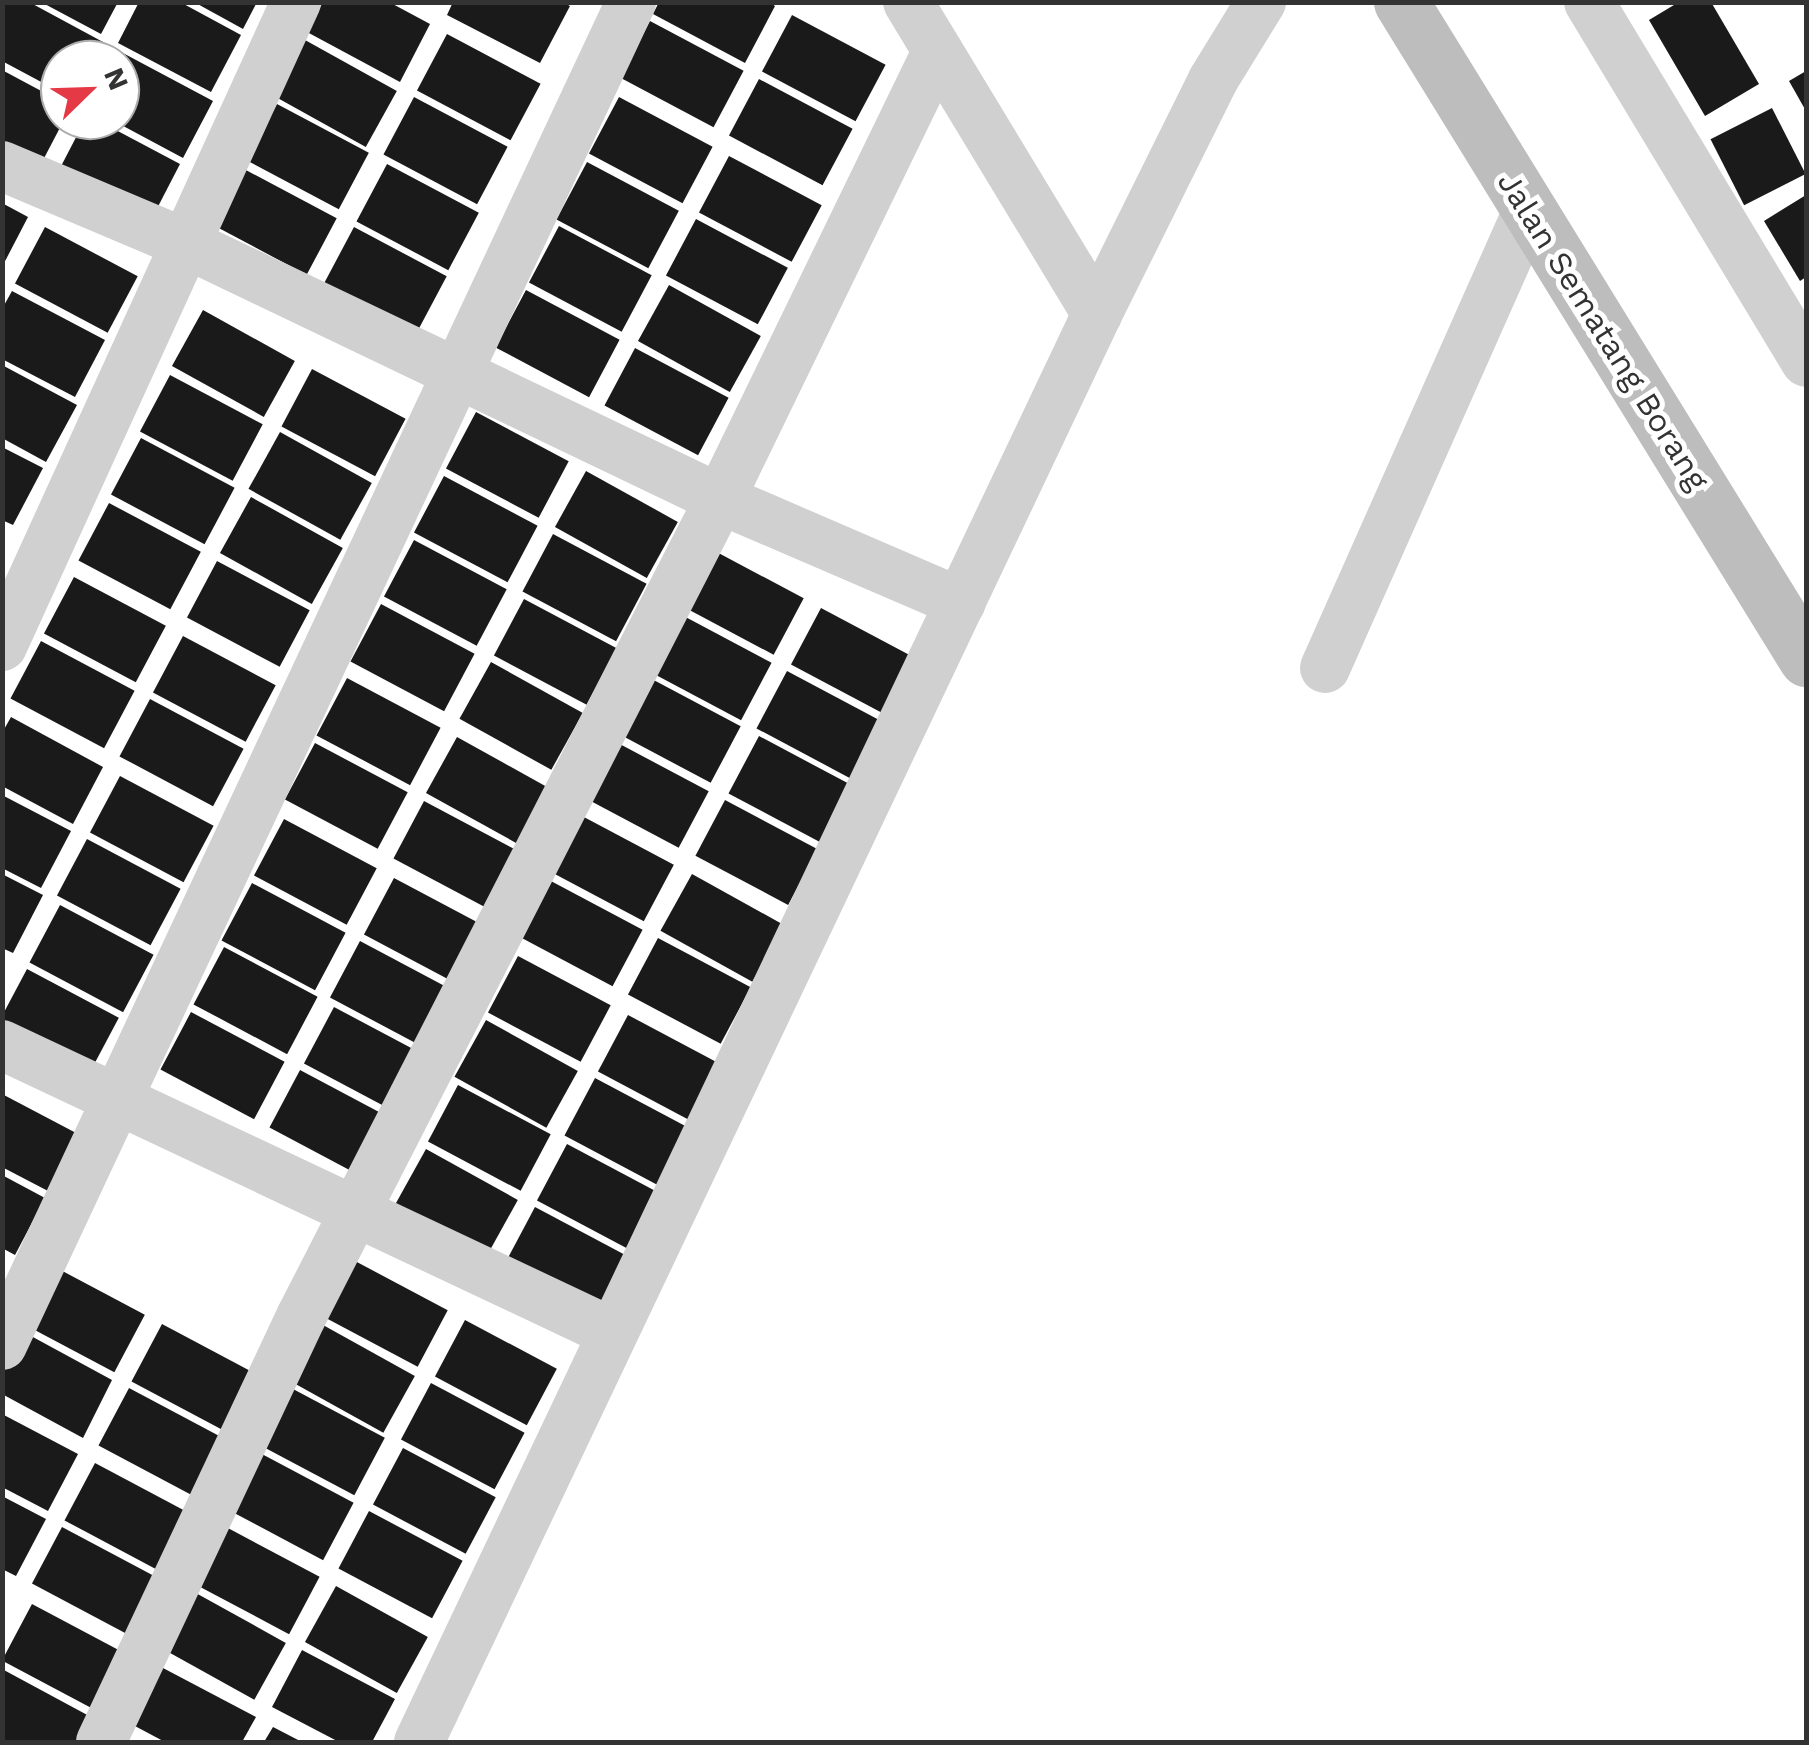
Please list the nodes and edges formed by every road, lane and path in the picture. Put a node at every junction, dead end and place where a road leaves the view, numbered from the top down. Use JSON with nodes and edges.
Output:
{"nodes":[{"id":1,"x":296,"y":2,"type":"edge"},
{"id":2,"x":631,"y":2,"type":"edge"},
{"id":3,"x":908,"y":2,"type":"edge"},
{"id":4,"x":1588,"y":2,"type":"edge"},
{"id":5,"x":1404,"y":3,"type":"edge"},
{"id":6,"x":1255,"y":5,"type":"edge"},
{"id":7,"x":938,"y":51,"type":"junction"},
{"id":8,"x":2,"y":166,"type":"edge"},
{"id":9,"x":1528,"y":211,"type":"junction"},
{"id":10,"x":186,"y":244,"type":"junction"},
{"id":11,"x":1097,"y":314,"type":"junction"},
{"id":12,"x":1806,"y":362,"type":"edge"},
{"id":13,"x":459,"y":375,"type":"junction"},
{"id":14,"x":720,"y":499,"type":"junction"},
{"id":15,"x":961,"y":603,"type":"junction"},
{"id":16,"x":1801,"y":639,"type":"edge"},
{"id":17,"x":2,"y":646,"type":"edge"},
{"id":18,"x":1324,"y":668,"type":"dead end"},
{"id":19,"x":2,"y":1045,"type":"edge"},
{"id":20,"x":121,"y":1101,"type":"junction"},
{"id":21,"x":354,"y":1212,"type":"junction"},
{"id":22,"x":610,"y":1332,"type":"junction"},
{"id":23,"x":2,"y":1344,"type":"edge"},
{"id":24,"x":101,"y":1742,"type":"edge"},
{"id":25,"x":419,"y":1742,"type":"edge"}],
"edges":[{"from":1,"to":10,"type":"street"},
{"from":2,"to":13,"type":"street"},
{"from":3,"to":7,"type":"street"},
{"from":4,"to":12,"type":"street"},
{"from":5,"to":9,"type":"street","name":"Jalan Sematang Borang"},
{"from":6,"to":11,"type":"street"},
{"from":7,"to":11,"type":"street"},
{"from":7,"to":14,"type":"street"},
{"from":8,"to":10,"type":"street"},
{"from":9,"to":16,"type":"street","name":"Jalan Sematang Borang"},
{"from":9,"to":18,"type":"street"},
{"from":10,"to":13,"type":"street"},
{"from":10,"to":17,"type":"street"},
{"from":11,"to":15,"type":"street"},
{"from":13,"to":14,"type":"street"},
{"from":13,"to":20,"type":"street"},
{"from":14,"to":15,"type":"street"},
{"from":14,"to":21,"type":"street"},
{"from":15,"to":22,"type":"street"},
{"from":19,"to":20,"type":"street"},
{"from":20,"to":21,"type":"street"},
{"from":20,"to":23,"type":"street"},
{"from":21,"to":22,"type":"street"},
{"from":21,"to":24,"type":"street"},
{"from":22,"to":25,"type":"street"}]}
